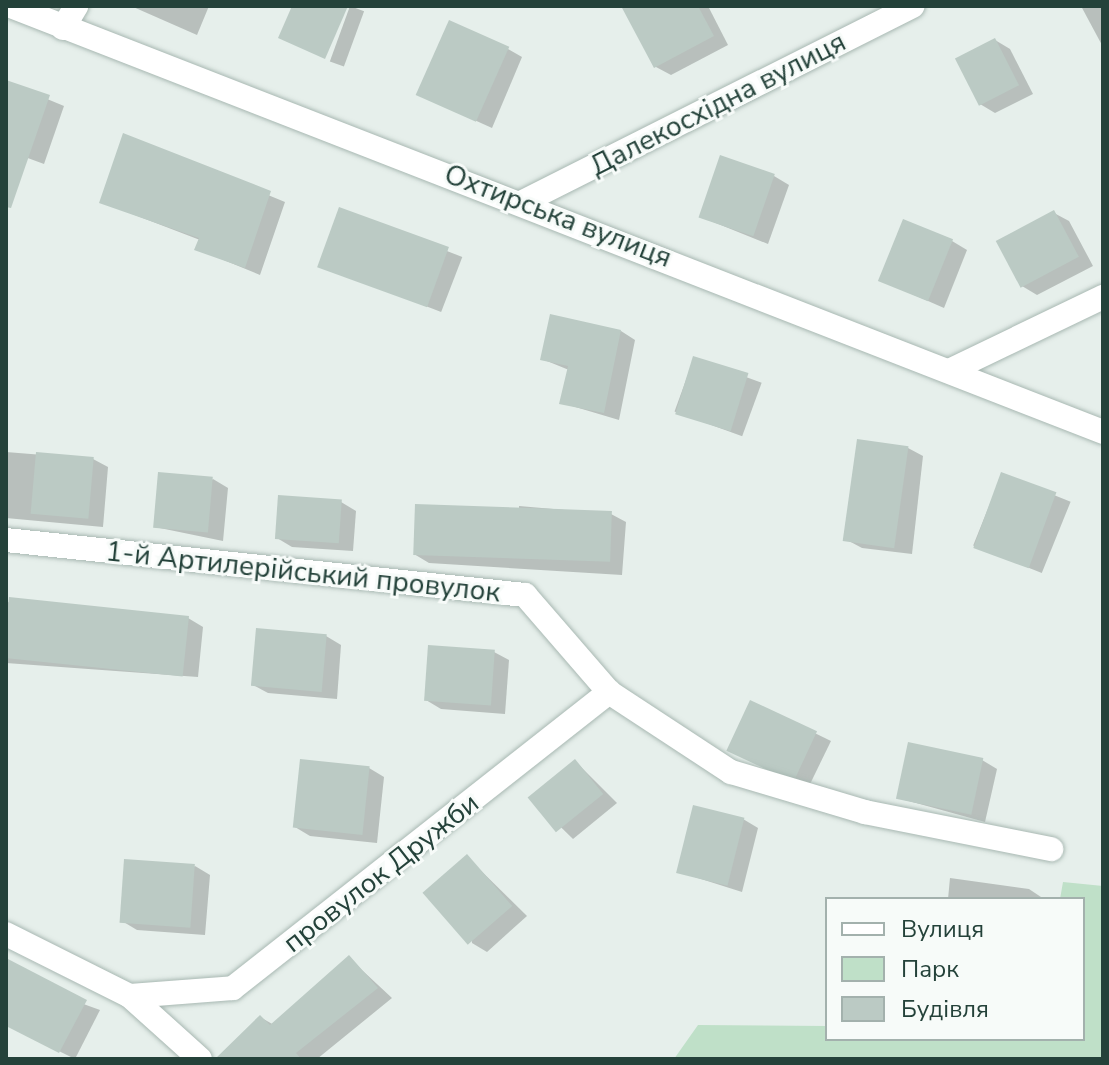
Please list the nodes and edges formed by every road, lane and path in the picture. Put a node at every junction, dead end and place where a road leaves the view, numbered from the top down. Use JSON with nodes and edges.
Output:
{"nodes":[{"id":1,"x":11,"y":6,"type":"edge"},
{"id":2,"x":76,"y":6,"type":"edge"},
{"id":3,"x":913,"y":6,"type":"edge"},
{"id":4,"x":63,"y":28,"type":"junction"},
{"id":5,"x":523,"y":202,"type":"junction"},
{"id":6,"x":1103,"y":297,"type":"edge"},
{"id":7,"x":949,"y":371,"type":"junction"},
{"id":8,"x":1103,"y":432,"type":"edge"},
{"id":9,"x":6,"y":540,"type":"edge"},
{"id":10,"x":609,"y":692,"type":"junction"},
{"id":11,"x":1051,"y":849,"type":"dead end"},
{"id":12,"x":6,"y":934,"type":"edge"},
{"id":13,"x":130,"y":996,"type":"junction"},
{"id":14,"x":200,"y":1059,"type":"edge"}],
"edges":[{"from":1,"to":4,"type":"street","name":"Охтирська вулиця"},
{"from":2,"to":4,"type":"street"},
{"from":3,"to":5,"type":"street","name":"Далекосхідна вулиця"},
{"from":4,"to":5,"type":"street","name":"Охтирська вулиця"},
{"from":5,"to":7,"type":"street","name":"Охтирська вулиця"},
{"from":6,"to":7,"type":"street"},
{"from":7,"to":8,"type":"street","name":"Охтирська вулиця"},
{"from":9,"to":10,"type":"street","name":"1-й Артилерійський провулок"},
{"from":10,"to":11,"type":"street","name":"1-й Артилерійський провулок"},
{"from":10,"to":13,"type":"street","name":"провулок Дружби"},
{"from":12,"to":13,"type":"street"},
{"from":13,"to":14,"type":"street"}]}
